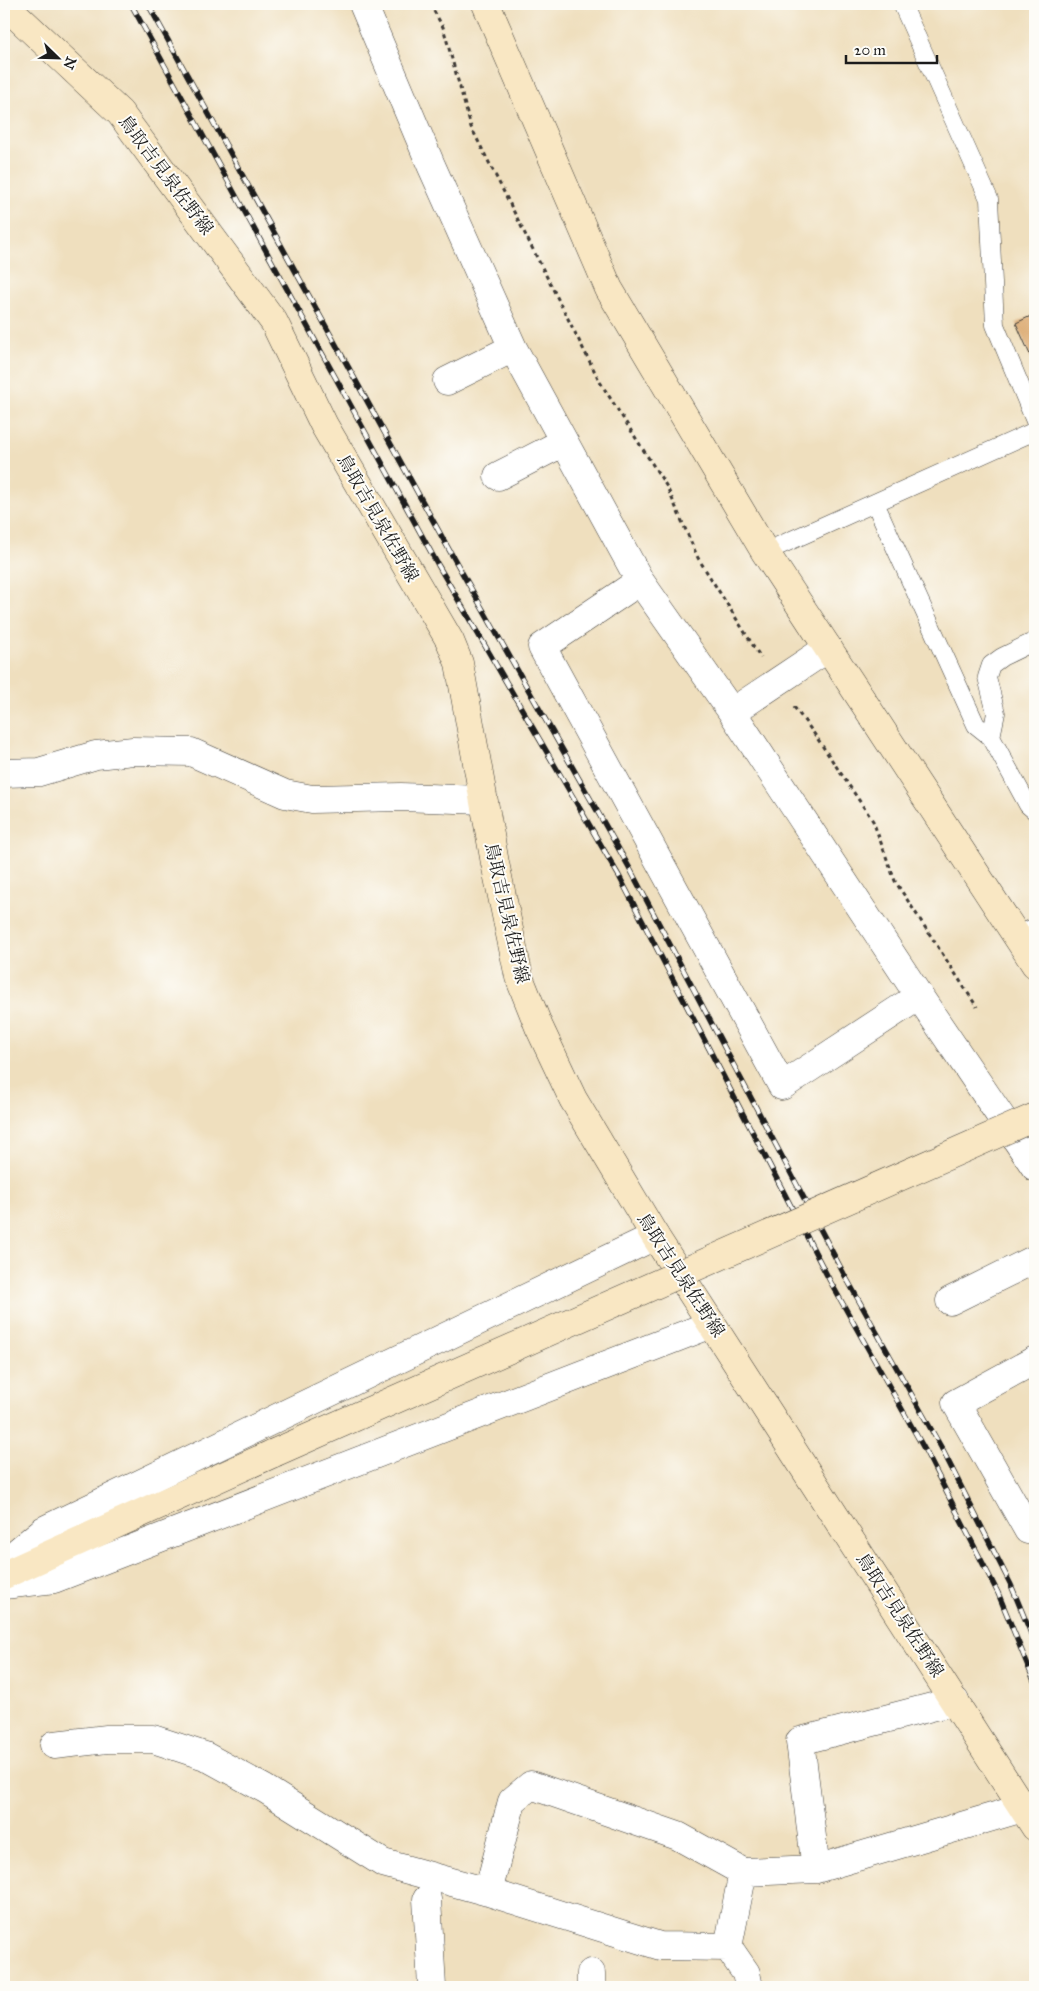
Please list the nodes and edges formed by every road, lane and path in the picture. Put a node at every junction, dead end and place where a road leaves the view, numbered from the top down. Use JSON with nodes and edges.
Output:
{"nodes":[{"id":1,"x":4,"y":4,"type":"edge"},
{"id":2,"x":363,"y":4,"type":"edge"},
{"id":3,"x":430,"y":4,"type":"edge"},
{"id":4,"x":486,"y":4,"type":"edge"},
{"id":5,"x":902,"y":4,"type":"edge"},
{"id":6,"x":513,"y":348,"type":"junction"},
{"id":7,"x":447,"y":381,"type":"dead end"},
{"id":8,"x":1035,"y":421,"type":"edge"},
{"id":9,"x":1035,"y":431,"type":"edge"},
{"id":10,"x":564,"y":442,"type":"junction"},
{"id":11,"x":498,"y":476,"type":"dead end"},
{"id":12,"x":875,"y":503,"type":"junction"},
{"id":13,"x":765,"y":552,"type":"junction"},
{"id":14,"x":640,"y":581,"type":"junction"},
{"id":15,"x":1035,"y":641,"type":"edge"},
{"id":16,"x":828,"y":648,"type":"junction"},
{"id":17,"x":775,"y":684,"type":"junction"},
{"id":18,"x":732,"y":712,"type":"junction"},
{"id":19,"x":991,"y":736,"type":"junction"},
{"id":20,"x":4,"y":773,"type":"edge"},
{"id":21,"x":484,"y":800,"type":"junction"},
{"id":22,"x":1035,"y":811,"type":"edge"},
{"id":23,"x":1026,"y":932,"type":"edge"},
{"id":24,"x":1035,"y":964,"type":"edge"},
{"id":25,"x":920,"y":996,"type":"junction"},
{"id":26,"x":977,"y":1007,"type":"dead end"},
{"id":27,"x":1035,"y":1117,"type":"edge"},
{"id":28,"x":1035,"y":1167,"type":"edge"},
{"id":29,"x":655,"y":1236,"type":"junction"},
{"id":30,"x":1035,"y":1259,"type":"edge"},
{"id":31,"x":950,"y":1301,"type":"dead end"},
{"id":32,"x":712,"y":1324,"type":"junction"},
{"id":33,"x":1035,"y":1360,"type":"edge"},
{"id":34,"x":1035,"y":1526,"type":"edge"},
{"id":35,"x":4,"y":1563,"type":"edge"},
{"id":36,"x":4,"y":1575,"type":"edge"},
{"id":37,"x":4,"y":1585,"type":"edge"},
{"id":38,"x":954,"y":1701,"type":"junction"},
{"id":39,"x":54,"y":1745,"type":"dead end"},
{"id":40,"x":1029,"y":1818,"type":"edge"},
{"id":41,"x":816,"y":1869,"type":"junction"},
{"id":42,"x":743,"y":1872,"type":"junction"},
{"id":43,"x":488,"y":1892,"type":"junction"},
{"id":44,"x":427,"y":1899,"type":"dead end"},
{"id":45,"x":728,"y":1947,"type":"junction"},
{"id":46,"x":432,"y":1987,"type":"edge"},
{"id":47,"x":749,"y":1987,"type":"edge"}],
"edges":[{"from":1,"to":21,"type":"street","name":"鳥取吉見泉佐野線"},
{"from":2,"to":6,"type":"street"},
{"from":3,"to":17,"type":"path"},
{"from":4,"to":13,"type":"street"},
{"from":5,"to":8,"type":"lane"},
{"from":6,"to":7,"type":"street"},
{"from":6,"to":10,"type":"street"},
{"from":9,"to":12,"type":"lane"},
{"from":10,"to":11,"type":"street"},
{"from":10,"to":14,"type":"street"},
{"from":12,"to":13,"type":"lane"},
{"from":12,"to":19,"type":"lane"},
{"from":13,"to":16,"type":"street"},
{"from":14,"to":18,"type":"street"},
{"from":14,"to":25,"type":"street"},
{"from":15,"to":19,"type":"lane"},
{"from":16,"to":17,"type":"street"},
{"from":16,"to":23,"type":"street"},
{"from":17,"to":18,"type":"street"},
{"from":17,"to":26,"type":"path"},
{"from":18,"to":25,"type":"street"},
{"from":19,"to":22,"type":"lane"},
{"from":20,"to":21,"type":"street"},
{"from":21,"to":29,"type":"street","name":"鳥取吉見泉佐野線"},
{"from":23,"to":24,"type":"street"},
{"from":25,"to":28,"type":"street"},
{"from":27,"to":36,"type":"street","bridge":true},
{"from":29,"to":32,"type":"street","name":"鳥取吉見泉佐野線"},
{"from":29,"to":35,"type":"street"},
{"from":30,"to":31,"type":"street"},
{"from":32,"to":37,"type":"street"},
{"from":32,"to":38,"type":"street","name":"鳥取吉見泉佐野線"},
{"from":33,"to":34,"type":"street"},
{"from":38,"to":40,"type":"street","name":"鳥取吉見泉佐野線"},
{"from":38,"to":41,"type":"street"},
{"from":39,"to":43,"type":"street"},
{"from":40,"to":41,"type":"street"},
{"from":41,"to":42,"type":"street"},
{"from":42,"to":43,"type":"street"},
{"from":42,"to":45,"type":"street"},
{"from":43,"to":45,"type":"street"},
{"from":44,"to":46,"type":"street"},
{"from":45,"to":47,"type":"street"}]}
